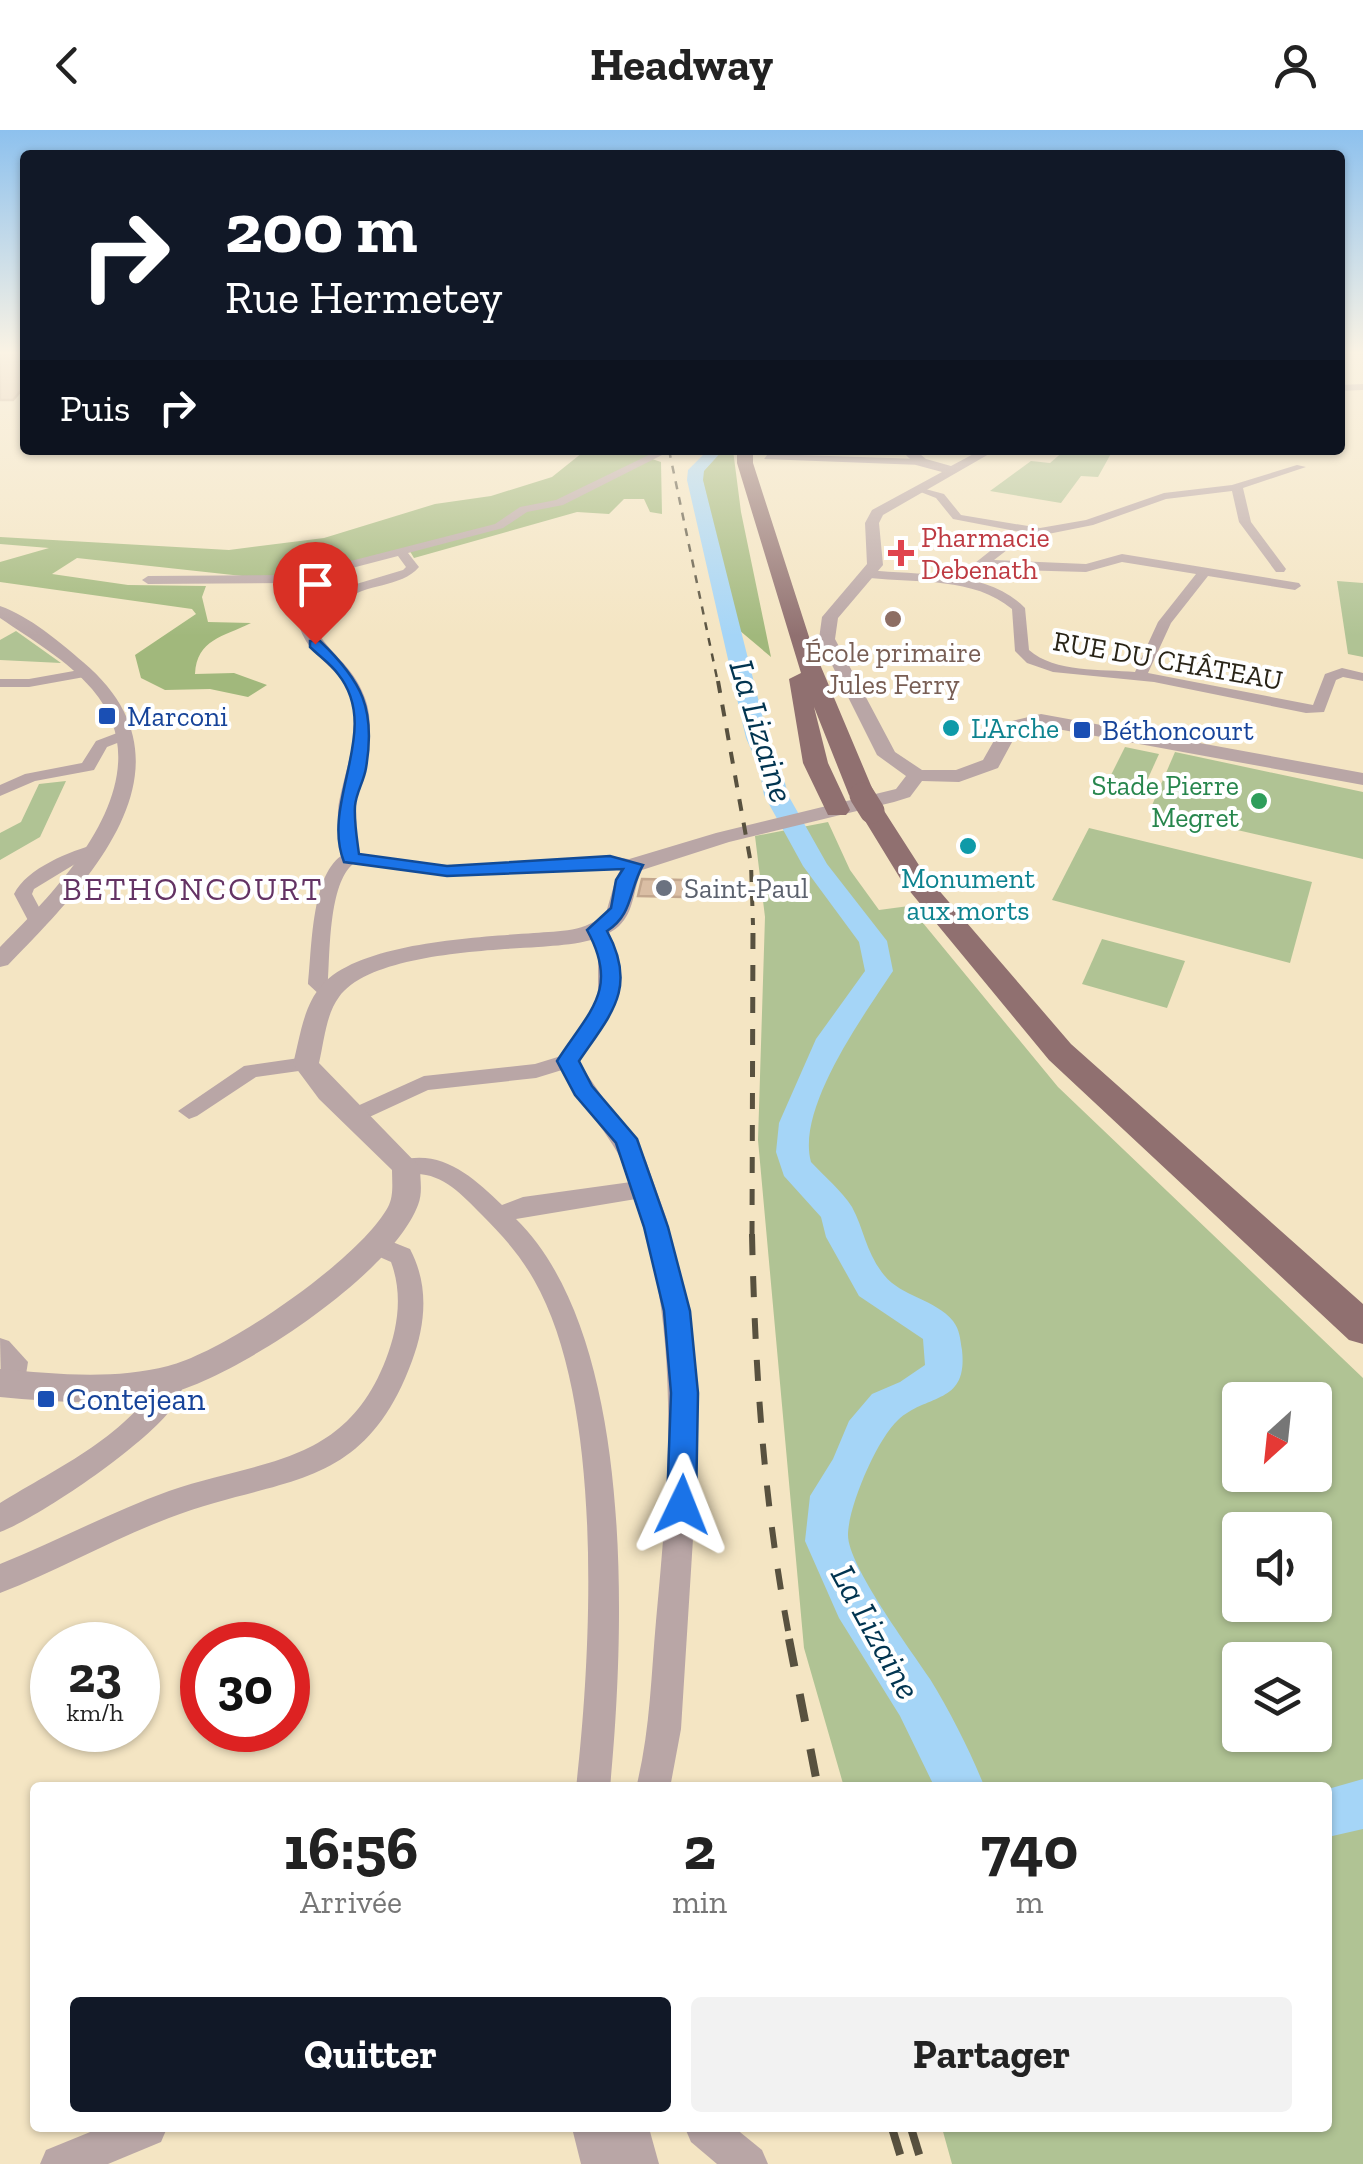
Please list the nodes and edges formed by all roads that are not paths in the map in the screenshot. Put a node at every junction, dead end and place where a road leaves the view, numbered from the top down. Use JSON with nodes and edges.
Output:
{"nodes":[{"id":1,"x":657,"y":455,"type":"edge"},
{"id":2,"x":745,"y":455,"type":"edge"},
{"id":3,"x":761,"y":455,"type":"edge"},
{"id":4,"x":781,"y":455,"type":"edge"},
{"id":5,"x":913,"y":455,"type":"edge"},
{"id":6,"x":980,"y":455,"type":"edge"},
{"id":7,"x":922,"y":462,"type":"junction"},
{"id":8,"x":1300,"y":467,"type":"dead end"},
{"id":9,"x":950,"y":470,"type":"junction"},
{"id":10,"x":751,"y":476,"type":"junction"},
{"id":11,"x":1233,"y":488,"type":"junction"},
{"id":12,"x":922,"y":490,"type":"junction"},
{"id":13,"x":1040,"y":532,"type":"junction"},
{"id":14,"x":401,"y":552,"type":"junction"},
{"id":15,"x":982,"y":563,"type":"junction"},
{"id":16,"x":1280,"y":569,"type":"dead end"},
{"id":17,"x":1204,"y":571,"type":"junction"},
{"id":18,"x":870,"y":574,"type":"junction"},
{"id":19,"x":296,"y":579,"type":"junction"},
{"id":20,"x":148,"y":580,"type":"dead end"},
{"id":21,"x":967,"y":584,"type":"junction"},
{"id":22,"x":1295,"y":586,"type":"dead end"},
{"id":23,"x":0,"y":611,"type":"edge"},
{"id":24,"x":305,"y":619,"type":"junction"},
{"id":25,"x":800,"y":642,"type":"junction"},
{"id":26,"x":85,"y":673,"type":"junction"},
{"id":27,"x":1140,"y":676,"type":"junction"},
{"id":28,"x":1363,"y":677,"type":"edge"},
{"id":29,"x":0,"y":683,"type":"edge"},
{"id":30,"x":124,"y":734,"type":"junction"},
{"id":31,"x":917,"y":775,"type":"junction"},
{"id":32,"x":1363,"y":779,"type":"edge"},
{"id":33,"x":0,"y":791,"type":"edge"},
{"id":34,"x":870,"y":802,"type":"junction"},
{"id":35,"x":831,"y":812,"type":"junction"},
{"id":36,"x":97,"y":849,"type":"junction"},
{"id":37,"x":350,"y":858,"type":"junction"},
{"id":38,"x":634,"y":865,"type":"junction"},
{"id":39,"x":38,"y":922,"type":"junction"},
{"id":40,"x":596,"y":930,"type":"junction"},
{"id":41,"x":0,"y":960,"type":"edge"},
{"id":42,"x":328,"y":992,"type":"junction"},
{"id":43,"x":568,"y":1061,"type":"junction"},
{"id":44,"x":306,"y":1064,"type":"junction"},
{"id":45,"x":189,"y":1110,"type":"dead end"},
{"id":46,"x":352,"y":1116,"type":"junction"},
{"id":47,"x":406,"y":1167,"type":"junction"},
{"id":48,"x":644,"y":1189,"type":"junction"},
{"id":49,"x":501,"y":1215,"type":"junction"},
{"id":50,"x":376,"y":1244,"type":"junction"},
{"id":51,"x":1363,"y":1328,"type":"edge"},
{"id":52,"x":0,"y":1350,"type":"edge"},
{"id":53,"x":172,"y":1380,"type":"junction"},
{"id":54,"x":7,"y":1384,"type":"edge"},
{"id":55,"x":0,"y":1519,"type":"edge"},
{"id":56,"x":0,"y":1580,"type":"edge"},
{"id":57,"x":594,"y":1782,"type":"edge"},
{"id":58,"x":654,"y":1782,"type":"edge"},
{"id":59,"x":137,"y":2132,"type":"edge"},
{"id":60,"x":593,"y":2132,"type":"edge"},
{"id":61,"x":631,"y":2132,"type":"edge"},
{"id":62,"x":711,"y":2132,"type":"edge"},
{"id":63,"x":60,"y":2164,"type":"edge"},
{"id":64,"x":601,"y":2164,"type":"edge"},
{"id":65,"x":639,"y":2164,"type":"edge"},
{"id":66,"x":748,"y":2164,"type":"edge"}],
"edges":[{"from":1,"to":14,"type":"street"},
{"from":2,"to":10,"type":"main road"},
{"from":3,"to":10,"type":"main road"},
{"from":4,"to":7,"type":"street"},
{"from":5,"to":7,"type":"street"},
{"from":6,"to":9,"type":"street"},
{"from":7,"to":9,"type":"street"},
{"from":8,"to":11,"type":"street"},
{"from":9,"to":12,"type":"street"},
{"from":10,"to":25,"type":"main road"},
{"from":11,"to":13,"type":"street"},
{"from":11,"to":16,"type":"street"},
{"from":12,"to":13,"type":"street"},
{"from":12,"to":18,"type":"street"},
{"from":13,"to":15,"type":"street"},
{"from":14,"to":19,"type":"street"},
{"from":14,"to":24,"type":"street"},
{"from":15,"to":17,"type":"street"},
{"from":15,"to":21,"type":"street"},
{"from":17,"to":22,"type":"street"},
{"from":17,"to":27,"type":"street"},
{"from":18,"to":21,"type":"street","name":"RUE DU CHÂTEAU"},
{"from":18,"to":31,"type":"street"},
{"from":19,"to":20,"type":"street"},
{"from":19,"to":24,"type":"street"},
{"from":21,"to":27,"type":"street","name":"RUE DU CHÂTEAU"},
{"from":23,"to":26,"type":"street"},
{"from":24,"to":37,"type":"street"},
{"from":25,"to":34,"type":"main road"},
{"from":25,"to":35,"type":"main road"},
{"from":26,"to":29,"type":"street"},
{"from":26,"to":30,"type":"street"},
{"from":27,"to":28,"type":"street","name":"RUE DU CHÂTEAU"},
{"from":30,"to":33,"type":"street"},
{"from":30,"to":36,"type":"street"},
{"from":31,"to":32,"type":"street"},
{"from":31,"to":34,"type":"street"},
{"from":34,"to":35,"type":"street"},
{"from":34,"to":51,"type":"main road"},
{"from":35,"to":38,"type":"street"},
{"from":36,"to":39,"type":"street"},
{"from":36,"to":39,"type":"street"},
{"from":37,"to":38,"type":"street"},
{"from":37,"to":42,"type":"street"},
{"from":38,"to":40,"type":"street"},
{"from":39,"to":41,"type":"street"},
{"from":40,"to":42,"type":"street"},
{"from":40,"to":43,"type":"street"},
{"from":42,"to":44,"type":"street"},
{"from":43,"to":46,"type":"street"},
{"from":43,"to":48,"type":"street"},
{"from":44,"to":45,"type":"street"},
{"from":44,"to":46,"type":"street"},
{"from":46,"to":47,"type":"street"},
{"from":47,"to":49,"type":"street"},
{"from":47,"to":50,"type":"street"},
{"from":48,"to":49,"type":"street"},
{"from":48,"to":58,"type":"street"},
{"from":49,"to":57,"type":"street"},
{"from":50,"to":53,"type":"street"},
{"from":50,"to":56,"type":"street"},
{"from":52,"to":54,"type":"street"},
{"from":53,"to":54,"type":"street"},
{"from":53,"to":55,"type":"street"},
{"from":59,"to":63,"type":"street"},
{"from":60,"to":64,"type":"street"},
{"from":61,"to":65,"type":"street"},
{"from":62,"to":66,"type":"street"}]}
